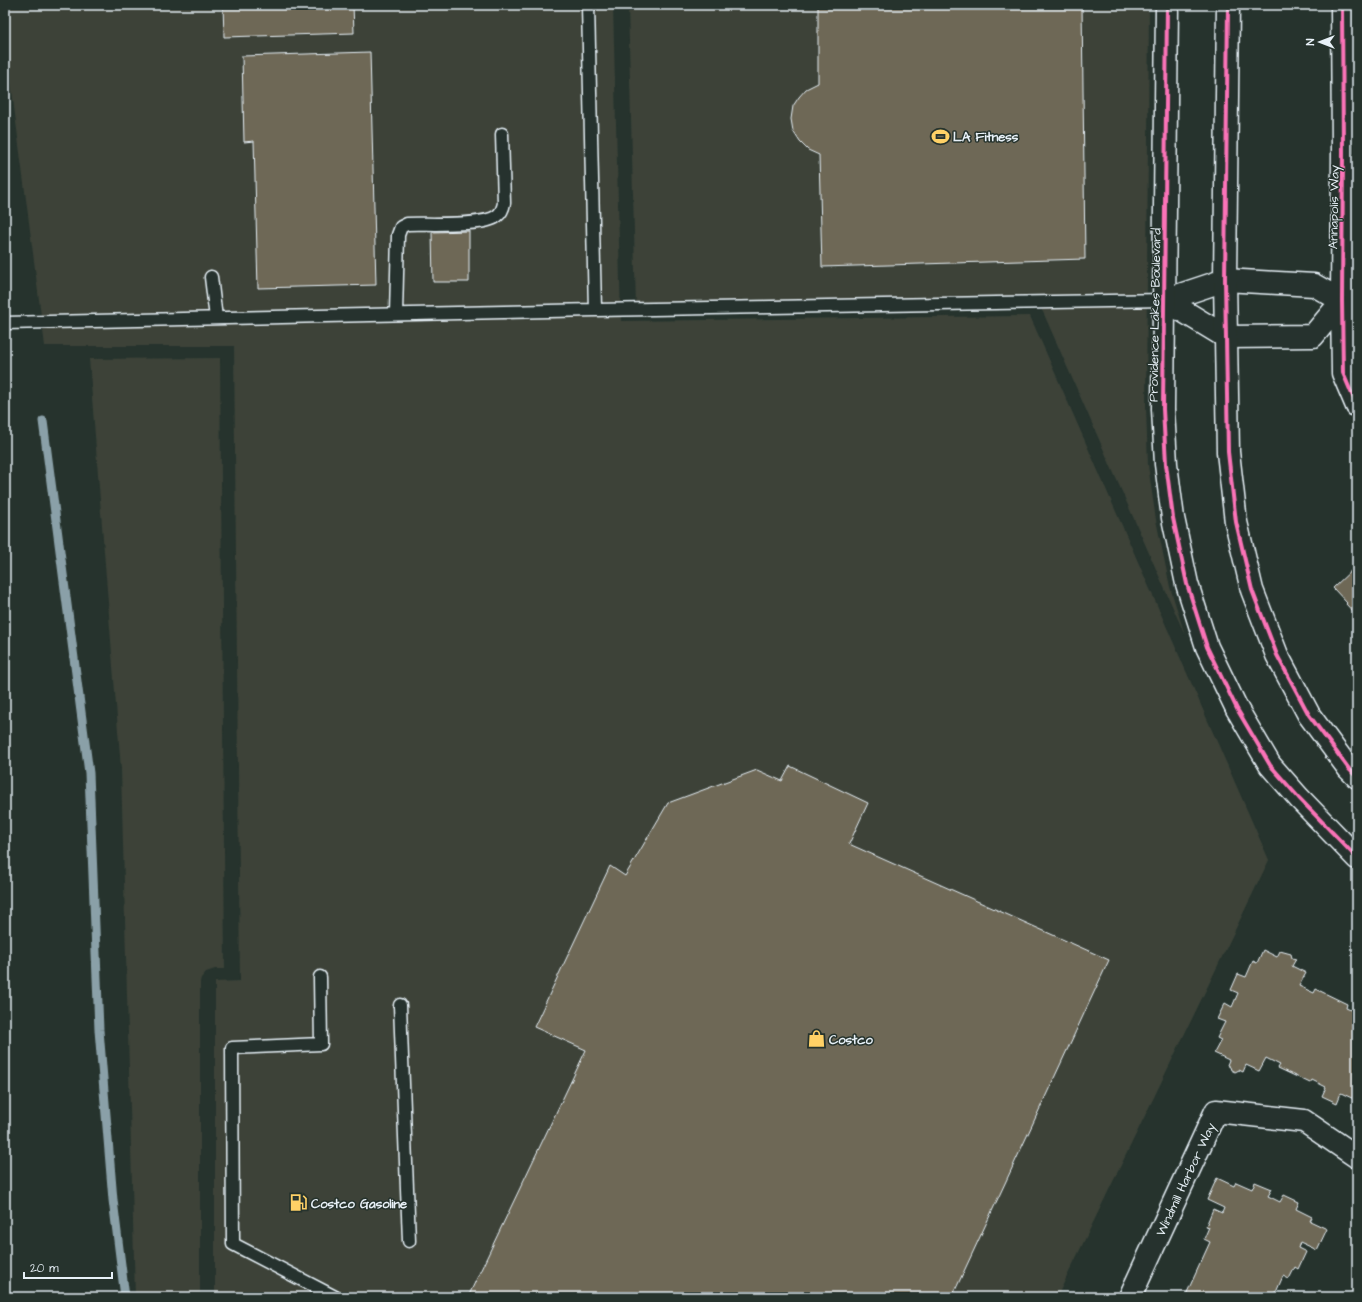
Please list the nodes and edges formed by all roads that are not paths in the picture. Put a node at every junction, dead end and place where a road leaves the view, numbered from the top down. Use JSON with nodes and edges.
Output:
{"nodes":[{"id":1,"x":588,"y":5,"type":"edge"},
{"id":2,"x":1167,"y":5,"type":"edge"},
{"id":3,"x":1228,"y":5,"type":"edge"},
{"id":4,"x":1342,"y":5,"type":"edge"},
{"id":5,"x":502,"y":134,"type":"dead end"},
{"id":6,"x":1350,"y":152,"type":"edge"},
{"id":7,"x":211,"y":277,"type":"dead end"},
{"id":8,"x":1225,"y":280,"type":"junction"},
{"id":9,"x":1165,"y":300,"type":"junction"},
{"id":10,"x":1342,"y":301,"type":"junction"},
{"id":11,"x":595,"y":310,"type":"junction"},
{"id":12,"x":396,"y":314,"type":"junction"},
{"id":13,"x":216,"y":318,"type":"junction"},
{"id":14,"x":5,"y":323,"type":"edge"},
{"id":15,"x":1226,"y":337,"type":"junction"},
{"id":16,"x":1357,"y":406,"type":"edge"},
{"id":17,"x":1357,"y":777,"type":"edge"},
{"id":18,"x":1357,"y":858,"type":"edge"},
{"id":19,"x":320,"y":977,"type":"dead end"},
{"id":20,"x":400,"y":1005,"type":"dead end"},
{"id":21,"x":1357,"y":1157,"type":"edge"},
{"id":22,"x":409,"y":1241,"type":"dead end"},
{"id":23,"x":335,"y":1297,"type":"edge"},
{"id":24,"x":1130,"y":1297,"type":"edge"}],
"edges":[{"from":1,"to":11,"type":"lane"},
{"from":2,"to":9,"type":"street","name":"Providence Lakes Boulevard"},
{"from":3,"to":8,"type":"street"},
{"from":4,"to":6,"type":"street","name":"Annapolis Way"},
{"from":5,"to":12,"type":"lane"},
{"from":6,"to":10,"type":"street","name":"Annapolis Way"},
{"from":7,"to":13,"type":"lane"},
{"from":8,"to":9,"type":"street"},
{"from":8,"to":10,"type":"street"},
{"from":8,"to":15,"type":"street"},
{"from":9,"to":11,"type":"lane"},
{"from":9,"to":15,"type":"street"},
{"from":9,"to":18,"type":"street","name":"Providence Lakes Boulevard"},
{"from":10,"to":15,"type":"street"},
{"from":10,"to":16,"type":"street","name":"Annapolis Way"},
{"from":11,"to":12,"type":"lane"},
{"from":12,"to":13,"type":"lane"},
{"from":13,"to":14,"type":"lane"},
{"from":15,"to":17,"type":"street"},
{"from":19,"to":23,"type":"lane"},
{"from":20,"to":22,"type":"lane"},
{"from":21,"to":24,"type":"street","name":"Windmill Harbor Way"}]}
